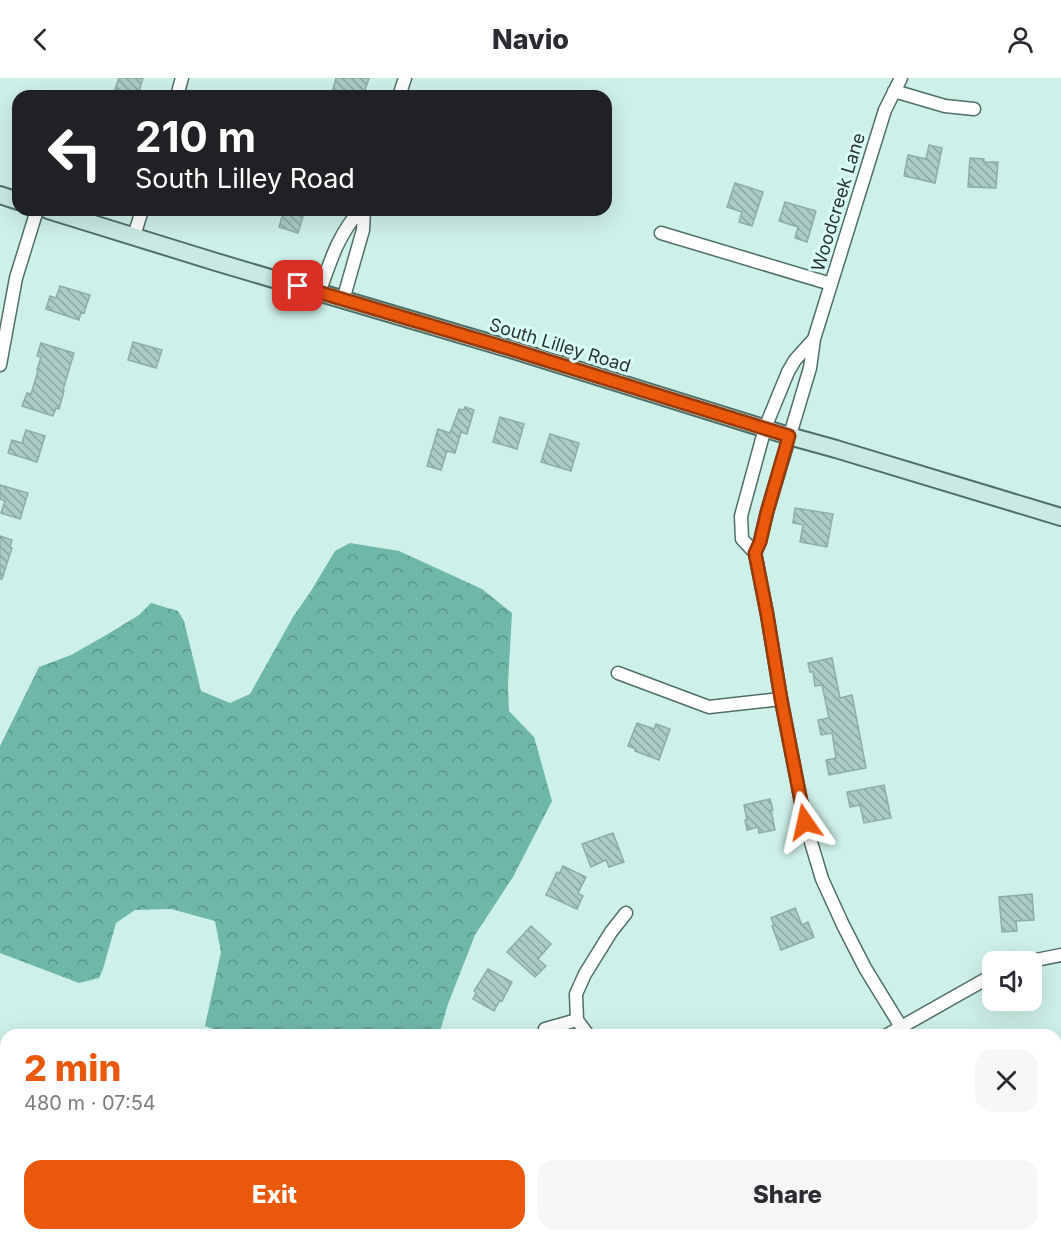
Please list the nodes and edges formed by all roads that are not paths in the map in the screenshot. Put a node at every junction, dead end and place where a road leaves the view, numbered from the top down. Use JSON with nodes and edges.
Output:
{"nodes":[{"id":1,"x":901,"y":78,"type":"edge"},
{"id":2,"x":894,"y":91,"type":"junction"},
{"id":3,"x":974,"y":109,"type":"dead end"},
{"id":4,"x":35,"y":216,"type":"edge"},
{"id":5,"x":68,"y":216,"type":"edge"},
{"id":6,"x":140,"y":216,"type":"edge"},
{"id":7,"x":356,"y":216,"type":"edge"},
{"id":8,"x":362,"y":216,"type":"edge"},
{"id":9,"x":662,"y":233,"type":"dead end"},
{"id":10,"x":134,"y":236,"type":"junction"},
{"id":11,"x":831,"y":284,"type":"junction"},
{"id":12,"x":319,"y":292,"type":"junction"},
{"id":13,"x":343,"y":300,"type":"junction"},
{"id":14,"x":813,"y":339,"type":"junction"},
{"id":15,"x":0,"y":365,"type":"edge"},
{"id":16,"x":765,"y":428,"type":"junction"},
{"id":17,"x":789,"y":436,"type":"junction"},
{"id":18,"x":1061,"y":517,"type":"edge"},
{"id":19,"x":755,"y":553,"type":"junction"},
{"id":20,"x":618,"y":673,"type":"dead end"},
{"id":21,"x":781,"y":699,"type":"junction"},
{"id":22,"x":626,"y":913,"type":"dead end"},
{"id":23,"x":1061,"y":955,"type":"edge"},
{"id":24,"x":1042,"y":959,"type":"edge"},
{"id":25,"x":982,"y":982,"type":"edge"},
{"id":26,"x":577,"y":1020,"type":"junction"},
{"id":27,"x":545,"y":1029,"type":"dead end"},
{"id":28,"x":584,"y":1029,"type":"edge"},
{"id":29,"x":902,"y":1029,"type":"edge"},
{"id":30,"x":906,"y":1029,"type":"edge"}],
"edges":[{"from":1,"to":2,"type":"street","name":"Woodcreek Lane"},
{"from":2,"to":3,"type":"street"},
{"from":2,"to":11,"type":"street","name":"Woodcreek Lane"},
{"from":4,"to":15,"type":"street"},
{"from":5,"to":10,"type":"street","name":"South Lilley Road"},
{"from":6,"to":10,"type":"street"},
{"from":7,"to":12,"type":"street"},
{"from":8,"to":13,"type":"street"},
{"from":9,"to":11,"type":"street"},
{"from":10,"to":12,"type":"street","name":"South Lilley Road"},
{"from":11,"to":14,"type":"street","name":"Woodcreek Lane"},
{"from":12,"to":13,"type":"street","name":"South Lilley Road"},
{"from":13,"to":16,"type":"street","name":"South Lilley Road"},
{"from":14,"to":16,"type":"street","name":"Woodcreek Lane"},
{"from":14,"to":17,"type":"street","name":"Woodcreek Lane"},
{"from":16,"to":17,"type":"street","name":"South Lilley Road"},
{"from":16,"to":19,"type":"street","name":"Woodcreek Lane"},
{"from":17,"to":18,"type":"street","name":"South Lilley Road"},
{"from":17,"to":19,"type":"street","name":"Woodcreek Lane"},
{"from":19,"to":21,"type":"street"},
{"from":20,"to":21,"type":"street"},
{"from":21,"to":29,"type":"street"},
{"from":22,"to":26,"type":"street"},
{"from":23,"to":24,"type":"street"},
{"from":25,"to":30,"type":"street"},
{"from":26,"to":27,"type":"street"},
{"from":26,"to":28,"type":"street"}]}
